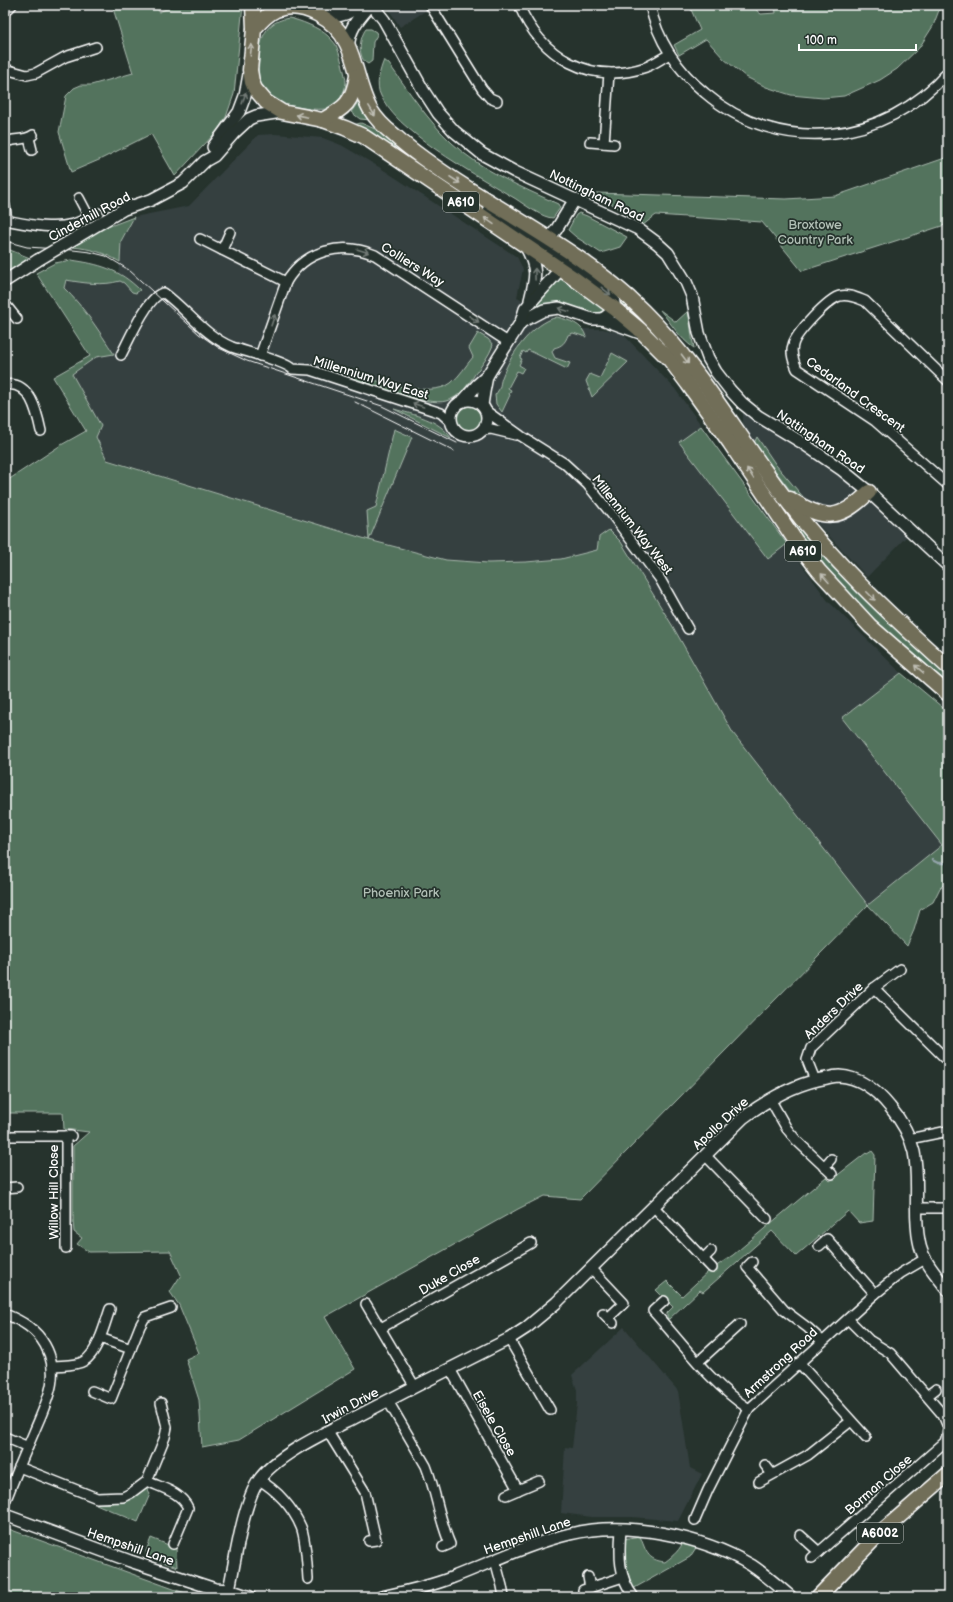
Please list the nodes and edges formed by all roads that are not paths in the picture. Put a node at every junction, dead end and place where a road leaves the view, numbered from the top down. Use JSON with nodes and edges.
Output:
{"nodes":[{"id":1,"x":12,"y":5,"type":"edge"},
{"id":2,"x":253,"y":5,"type":"edge"},
{"id":3,"x":358,"y":5,"type":"edge"},
{"id":4,"x":371,"y":5,"type":"edge"},
{"id":5,"x":430,"y":5,"type":"edge"},
{"id":6,"x":519,"y":5,"type":"edge"},
{"id":7,"x":650,"y":5,"type":"edge"},
{"id":8,"x":294,"y":6,"type":"edge"},
{"id":9,"x":5,"y":12,"type":"edge"},
{"id":10,"x":320,"y":15,"type":"junction"},
{"id":11,"x":254,"y":29,"type":"junction"},
{"id":12,"x":348,"y":46,"type":"junction"},
{"id":13,"x":96,"y":47,"type":"dead end"},
{"id":14,"x":670,"y":54,"type":"junction"},
{"id":15,"x":5,"y":69,"type":"edge"},
{"id":16,"x":250,"y":70,"type":"junction"},
{"id":17,"x":948,"y":72,"type":"edge"},
{"id":18,"x":609,"y":73,"type":"junction"},
{"id":19,"x":357,"y":76,"type":"junction"},
{"id":20,"x":497,"y":101,"type":"dead end"},
{"id":21,"x":282,"y":112,"type":"junction"},
{"id":22,"x":323,"y":120,"type":"junction"},
{"id":23,"x":5,"y":142,"type":"edge"},
{"id":24,"x":590,"y":142,"type":"dead end"},
{"id":25,"x":604,"y":143,"type":"junction"},
{"id":26,"x":614,"y":144,"type":"dead end"},
{"id":27,"x":32,"y":150,"type":"dead end"},
{"id":28,"x":205,"y":161,"type":"junction"},
{"id":29,"x":79,"y":198,"type":"dead end"},
{"id":30,"x":575,"y":199,"type":"junction"},
{"id":31,"x":5,"y":206,"type":"edge"},
{"id":32,"x":98,"y":213,"type":"dead end"},
{"id":33,"x":89,"y":217,"type":"junction"},
{"id":34,"x":6,"y":220,"type":"edge"},
{"id":35,"x":230,"y":232,"type":"dead end"},
{"id":36,"x":200,"y":239,"type":"dead end"},
{"id":37,"x":538,"y":245,"type":"junction"},
{"id":38,"x":222,"y":250,"type":"junction"},
{"id":39,"x":568,"y":263,"type":"junction"},
{"id":40,"x":5,"y":281,"type":"edge"},
{"id":41,"x":286,"y":282,"type":"junction"},
{"id":42,"x":530,"y":303,"type":"junction"},
{"id":43,"x":5,"y":304,"type":"edge"},
{"id":44,"x":614,"y":308,"type":"junction"},
{"id":45,"x":602,"y":318,"type":"junction"},
{"id":46,"x":17,"y":319,"type":"dead end"},
{"id":47,"x":520,"y":322,"type":"junction"},
{"id":48,"x":646,"y":335,"type":"junction"},
{"id":49,"x":508,"y":342,"type":"junction"},
{"id":50,"x":121,"y":355,"type":"dead end"},
{"id":51,"x":260,"y":356,"type":"junction"},
{"id":52,"x":488,"y":376,"type":"junction"},
{"id":53,"x":948,"y":381,"type":"edge"},
{"id":54,"x":5,"y":385,"type":"edge"},
{"id":55,"x":463,"y":401,"type":"junction"},
{"id":56,"x":484,"y":408,"type":"junction"},
{"id":57,"x":452,"y":423,"type":"junction"},
{"id":58,"x":482,"y":430,"type":"junction"},
{"id":59,"x":41,"y":431,"type":"dead end"},
{"id":60,"x":521,"y":436,"type":"junction"},
{"id":61,"x":948,"y":485,"type":"edge"},
{"id":62,"x":869,"y":492,"type":"junction"},
{"id":63,"x":781,"y":493,"type":"junction"},
{"id":64,"x":828,"y":515,"type":"junction"},
{"id":65,"x":817,"y":538,"type":"junction"},
{"id":66,"x":948,"y":566,"type":"edge"},
{"id":67,"x":688,"y":629,"type":"dead end"},
{"id":68,"x":948,"y":667,"type":"edge"},
{"id":69,"x":948,"y":694,"type":"edge"},
{"id":70,"x":900,"y":969,"type":"dead end"},
{"id":71,"x":874,"y":988,"type":"junction"},
{"id":72,"x":945,"y":1058,"type":"dead end"},
{"id":73,"x":815,"y":1080,"type":"junction"},
{"id":74,"x":770,"y":1099,"type":"junction"},
{"id":75,"x":948,"y":1131,"type":"edge"},
{"id":76,"x":5,"y":1136,"type":"edge"},
{"id":77,"x":909,"y":1139,"type":"junction"},
{"id":78,"x":705,"y":1155,"type":"junction"},
{"id":79,"x":831,"y":1159,"type":"dead end"},
{"id":80,"x":824,"y":1167,"type":"junction"},
{"id":81,"x":832,"y":1174,"type":"dead end"},
{"id":82,"x":5,"y":1188,"type":"edge"},
{"id":83,"x":17,"y":1188,"type":"dead end"},
{"id":84,"x":654,"y":1207,"type":"junction"},
{"id":85,"x":916,"y":1208,"type":"junction"},
{"id":86,"x":948,"y":1208,"type":"edge"},
{"id":87,"x":767,"y":1219,"type":"dead end"},
{"id":88,"x":531,"y":1243,"type":"dead end"},
{"id":89,"x":819,"y":1246,"type":"dead end"},
{"id":90,"x":66,"y":1248,"type":"dead end"},
{"id":91,"x":711,"y":1251,"type":"dead end"},
{"id":92,"x":703,"y":1259,"type":"junction"},
{"id":93,"x":925,"y":1259,"type":"junction"},
{"id":94,"x":752,"y":1262,"type":"dead end"},
{"id":95,"x":590,"y":1268,"type":"junction"},
{"id":96,"x":712,"y":1268,"type":"dead end"},
{"id":97,"x":948,"y":1290,"type":"edge"},
{"id":98,"x":875,"y":1294,"type":"junction"},
{"id":99,"x":664,"y":1301,"type":"dead end"},
{"id":100,"x":556,"y":1303,"type":"joint"},
{"id":101,"x":366,"y":1304,"type":"dead end"},
{"id":102,"x":171,"y":1308,"type":"dead end"},
{"id":103,"x":110,"y":1309,"type":"dead end"},
{"id":104,"x":5,"y":1314,"type":"edge"},
{"id":105,"x":608,"y":1318,"type":"dead end"},
{"id":106,"x":848,"y":1319,"type":"junction"},
{"id":107,"x":740,"y":1324,"type":"dead end"},
{"id":108,"x":380,"y":1328,"type":"junction"},
{"id":109,"x":100,"y":1338,"type":"junction"},
{"id":110,"x":509,"y":1339,"type":"junction"},
{"id":111,"x":822,"y":1341,"type":"junction"},
{"id":112,"x":131,"y":1349,"type":"junction"},
{"id":113,"x":698,"y":1362,"type":"junction"},
{"id":114,"x":799,"y":1363,"type":"junction"},
{"id":115,"x":54,"y":1366,"type":"junction"},
{"id":116,"x":450,"y":1369,"type":"junction"},
{"id":117,"x":415,"y":1387,"type":"junction"},
{"id":118,"x":936,"y":1389,"type":"dead end"},
{"id":119,"x":92,"y":1391,"type":"dead end"},
{"id":120,"x":927,"y":1396,"type":"junction"},
{"id":121,"x":388,"y":1401,"type":"junction"},
{"id":122,"x":160,"y":1403,"type":"dead end"},
{"id":123,"x":550,"y":1405,"type":"dead end"},
{"id":124,"x":749,"y":1409,"type":"junction"},
{"id":125,"x":851,"y":1421,"type":"junction"},
{"id":126,"x":948,"y":1427,"type":"edge"},
{"id":127,"x":948,"y":1431,"type":"edge"},
{"id":128,"x":328,"y":1432,"type":"junction"},
{"id":129,"x":5,"y":1436,"type":"edge"},
{"id":130,"x":866,"y":1437,"type":"dead end"},
{"id":131,"x":28,"y":1447,"type":"junction"},
{"id":132,"x":765,"y":1465,"type":"dead end"},
{"id":133,"x":19,"y":1467,"type":"junction"},
{"id":134,"x":772,"y":1474,"type":"junction"},
{"id":135,"x":948,"y":1474,"type":"edge"},
{"id":136,"x":259,"y":1480,"type":"junction"},
{"id":137,"x":147,"y":1481,"type":"junction"},
{"id":138,"x":539,"y":1481,"type":"dead end"},
{"id":139,"x":759,"y":1482,"type":"dead end"},
{"id":140,"x":518,"y":1490,"type":"junction"},
{"id":141,"x":506,"y":1495,"type":"dead end"},
{"id":142,"x":5,"y":1502,"type":"edge"},
{"id":143,"x":5,"y":1515,"type":"edge"},
{"id":144,"x":695,"y":1520,"type":"dead end"},
{"id":145,"x":621,"y":1530,"type":"junction"},
{"id":146,"x":800,"y":1535,"type":"dead end"},
{"id":147,"x":370,"y":1541,"type":"dead end"},
{"id":148,"x":174,"y":1544,"type":"dead end"},
{"id":149,"x":443,"y":1547,"type":"dead end"},
{"id":150,"x":495,"y":1560,"type":"junction"},
{"id":151,"x":588,"y":1577,"type":"dead end"},
{"id":152,"x":623,"y":1577,"type":"junction"},
{"id":153,"x":308,"y":1579,"type":"dead end"},
{"id":154,"x":229,"y":1590,"type":"junction"},
{"id":155,"x":250,"y":1597,"type":"edge"},
{"id":156,"x":380,"y":1597,"type":"edge"},
{"id":157,"x":504,"y":1597,"type":"edge"},
{"id":158,"x":634,"y":1597,"type":"edge"},
{"id":159,"x":791,"y":1597,"type":"edge"},
{"id":160,"x":818,"y":1597,"type":"edge"}],
"edges":[{"from":1,"to":9,"type":"street"},
{"from":2,"to":11,"type":"main road","number":"A610"},
{"from":3,"to":10,"type":"main road"},
{"from":4,"to":12,"type":"main road"},
{"from":4,"to":30,"type":"street","name":"Nottingham Road"},
{"from":5,"to":20,"type":"street"},
{"from":6,"to":18,"type":"street"},
{"from":7,"to":14,"type":"street"},
{"from":8,"to":10,"type":"main road","number":"A610"},
{"from":8,"to":11,"type":"main road","number":"A610"},
{"from":10,"to":12,"type":"main road","number":"A610"},
{"from":16,"to":11,"type":"main road","number":"A610","one_way":true},
{"from":12,"to":19,"type":"main road","number":"A610"},
{"from":13,"to":15,"type":"street"},
{"from":14,"to":17,"type":"street"},
{"from":14,"to":18,"type":"street"},
{"from":16,"to":21,"type":"main road","number":"A610"},
{"from":28,"to":16,"type":"street","name":"Cinderhill Road","one_way":true},
{"from":18,"to":25,"type":"street"},
{"from":19,"to":22,"type":"main road","number":"A610"},
{"from":19,"to":37,"type":"main road","number":"A610","one_way":true},
{"from":22,"to":21,"type":"main road","number":"A610","one_way":true},
{"from":21,"to":28,"type":"street","name":"Cinderhill Road"},
{"from":37,"to":22,"type":"main road","number":"A610","one_way":true},
{"from":23,"to":27,"type":"street"},
{"from":24,"to":25,"type":"street"},
{"from":25,"to":26,"type":"street"},
{"from":28,"to":40,"type":"street","name":"Cinderhill Road","bridge":true},
{"from":29,"to":33,"type":"street"},
{"from":30,"to":37,"type":"street"},
{"from":30,"to":62,"type":"street","name":"Nottingham Road"},
{"from":31,"to":34,"type":"street"},
{"from":32,"to":33,"type":"street"},
{"from":33,"to":34,"type":"street"},
{"from":35,"to":38,"type":"street"},
{"from":36,"to":38,"type":"street"},
{"from":37,"to":39,"type":"main road","number":"A610"},
{"from":37,"to":39,"type":"main road","number":"A610"},
{"from":42,"to":37,"type":"street","one_way":true},
{"from":38,"to":41,"type":"street"},
{"from":39,"to":42,"type":"street"},
{"from":39,"to":44,"type":"main road","number":"A610"},
{"from":39,"to":63,"type":"main road","number":"A610","one_way":true},
{"from":41,"to":49,"type":"street","name":"Colliers Way","one_way":true},
{"from":51,"to":41,"type":"street","name":"Colliers Way","one_way":true},
{"from":42,"to":47,"type":"street"},
{"from":43,"to":46,"type":"street"},
{"from":44,"to":45,"type":"street"},
{"from":44,"to":48,"type":"main road","number":"A610"},
{"from":45,"to":47,"type":"street","one_way":true},
{"from":45,"to":48,"type":"street"},
{"from":47,"to":49,"type":"street"},
{"from":69,"to":48,"type":"main road","number":"A610","one_way":true},
{"from":49,"to":52,"type":"street"},
{"from":50,"to":51,"type":"street","name":"Millennium Way East"},
{"from":57,"to":51,"type":"street","name":"Millennium Way East","one_way":true},
{"from":52,"to":55,"type":"street"},
{"from":52,"to":56,"type":"street"},
{"from":53,"to":61,"type":"street","name":"Cedarland Crescent"},
{"from":54,"to":59,"type":"street"},
{"from":55,"to":56,"type":"street"},
{"from":55,"to":57,"type":"street"},
{"from":56,"to":58,"type":"street"},
{"from":56,"to":60,"type":"street","name":"Millennium Way West"},
{"from":57,"to":58,"type":"street"},
{"from":58,"to":60,"type":"street","name":"Millennium Way West"},
{"from":60,"to":67,"type":"street","name":"Millennium Way West"},
{"from":62,"to":64,"type":"main road"},
{"from":62,"to":66,"type":"street","name":"Nottingham Road"},
{"from":63,"to":64,"type":"main road"},
{"from":63,"to":65,"type":"main road","number":"A610"},
{"from":64,"to":65,"type":"main road"},
{"from":65,"to":68,"type":"main road","number":"A610","one_way":true},
{"from":70,"to":71,"type":"street","name":"Anders Drive"},
{"from":71,"to":72,"type":"street"},
{"from":71,"to":73,"type":"street","name":"Anders Drive"},
{"from":73,"to":74,"type":"street","name":"Apollo Drive"},
{"from":73,"to":77,"type":"street","name":"Apollo Drive"},
{"from":74,"to":78,"type":"street","name":"Apollo Drive"},
{"from":74,"to":80,"type":"street"},
{"from":75,"to":77,"type":"street"},
{"from":76,"to":90,"type":"street","name":"Willow Hill Close"},
{"from":77,"to":85,"type":"street","name":"Apollo Drive"},
{"from":78,"to":84,"type":"street","name":"Apollo Drive"},
{"from":78,"to":87,"type":"street"},
{"from":79,"to":80,"type":"street"},
{"from":80,"to":81,"type":"street"},
{"from":82,"to":83,"type":"street"},
{"from":84,"to":92,"type":"street"},
{"from":84,"to":95,"type":"street","name":"Apollo Drive"},
{"from":85,"to":86,"type":"street"},
{"from":85,"to":93,"type":"street","name":"Apollo Drive"},
{"from":88,"to":108,"type":"street","name":"Duke Close"},
{"from":89,"to":98,"type":"street"},
{"from":91,"to":92,"type":"street"},
{"from":92,"to":96,"type":"street"},
{"from":93,"to":97,"type":"street","name":"Apollo Drive"},
{"from":93,"to":98,"type":"street","name":"Armstrong Road"},
{"from":94,"to":111,"type":"street"},
{"from":95,"to":100,"type":"street","name":"Apollo Drive"},
{"from":95,"to":105,"type":"street"},
{"from":98,"to":106,"type":"street","name":"Armstrong Road"},
{"from":99,"to":113,"type":"street"},
{"from":100,"to":110,"type":"street","name":"Irwin Drive"},
{"from":101,"to":108,"type":"street"},
{"from":102,"to":112,"type":"street"},
{"from":103,"to":109,"type":"street"},
{"from":104,"to":115,"type":"street"},
{"from":106,"to":111,"type":"street","name":"Armstrong Road"},
{"from":106,"to":120,"type":"street"},
{"from":107,"to":113,"type":"street"},
{"from":108,"to":117,"type":"street"},
{"from":109,"to":112,"type":"street"},
{"from":109,"to":115,"type":"street"},
{"from":110,"to":116,"type":"street","name":"Irwin Drive"},
{"from":110,"to":123,"type":"street"},
{"from":111,"to":114,"type":"street","name":"Armstrong Road"},
{"from":112,"to":119,"type":"street"},
{"from":113,"to":124,"type":"street"},
{"from":114,"to":124,"type":"street","name":"Armstrong Road"},
{"from":114,"to":125,"type":"street"},
{"from":115,"to":131,"type":"street"},
{"from":116,"to":117,"type":"street","name":"Irwin Drive"},
{"from":116,"to":140,"type":"street","name":"Eisele Close"},
{"from":117,"to":121,"type":"street","name":"Irwin Drive"},
{"from":118,"to":120,"type":"street"},
{"from":120,"to":126,"type":"street"},
{"from":121,"to":128,"type":"street","name":"Irwin Drive"},
{"from":121,"to":149,"type":"street"},
{"from":122,"to":137,"type":"street"},
{"from":124,"to":144,"type":"street","name":"Armstrong Road"},
{"from":125,"to":130,"type":"street"},
{"from":125,"to":134,"type":"street"},
{"from":127,"to":146,"type":"street","name":"Borman Close"},
{"from":128,"to":136,"type":"street","name":"Irwin Drive"},
{"from":128,"to":147,"type":"street"},
{"from":129,"to":131,"type":"street"},
{"from":131,"to":133,"type":"street"},
{"from":132,"to":134,"type":"street"},
{"from":133,"to":137,"type":"street"},
{"from":133,"to":142,"type":"street"},
{"from":134,"to":139,"type":"street"},
{"from":135,"to":160,"type":"main road","number":"A6002"},
{"from":136,"to":153,"type":"street"},
{"from":136,"to":154,"type":"street","name":"Irwin Drive"},
{"from":137,"to":148,"type":"street"},
{"from":138,"to":140,"type":"street"},
{"from":140,"to":141,"type":"street"},
{"from":143,"to":154,"type":"street","name":"Hempshill Lane"},
{"from":145,"to":150,"type":"street","name":"Hempshill Lane"},
{"from":145,"to":152,"type":"street"},
{"from":145,"to":159,"type":"street","name":"Hempshill Lane"},
{"from":150,"to":156,"type":"street","name":"Hempshill Lane"},
{"from":150,"to":157,"type":"street"},
{"from":151,"to":152,"type":"street"},
{"from":152,"to":158,"type":"street"},
{"from":154,"to":155,"type":"street","name":"Hempshill Lane"}]}
